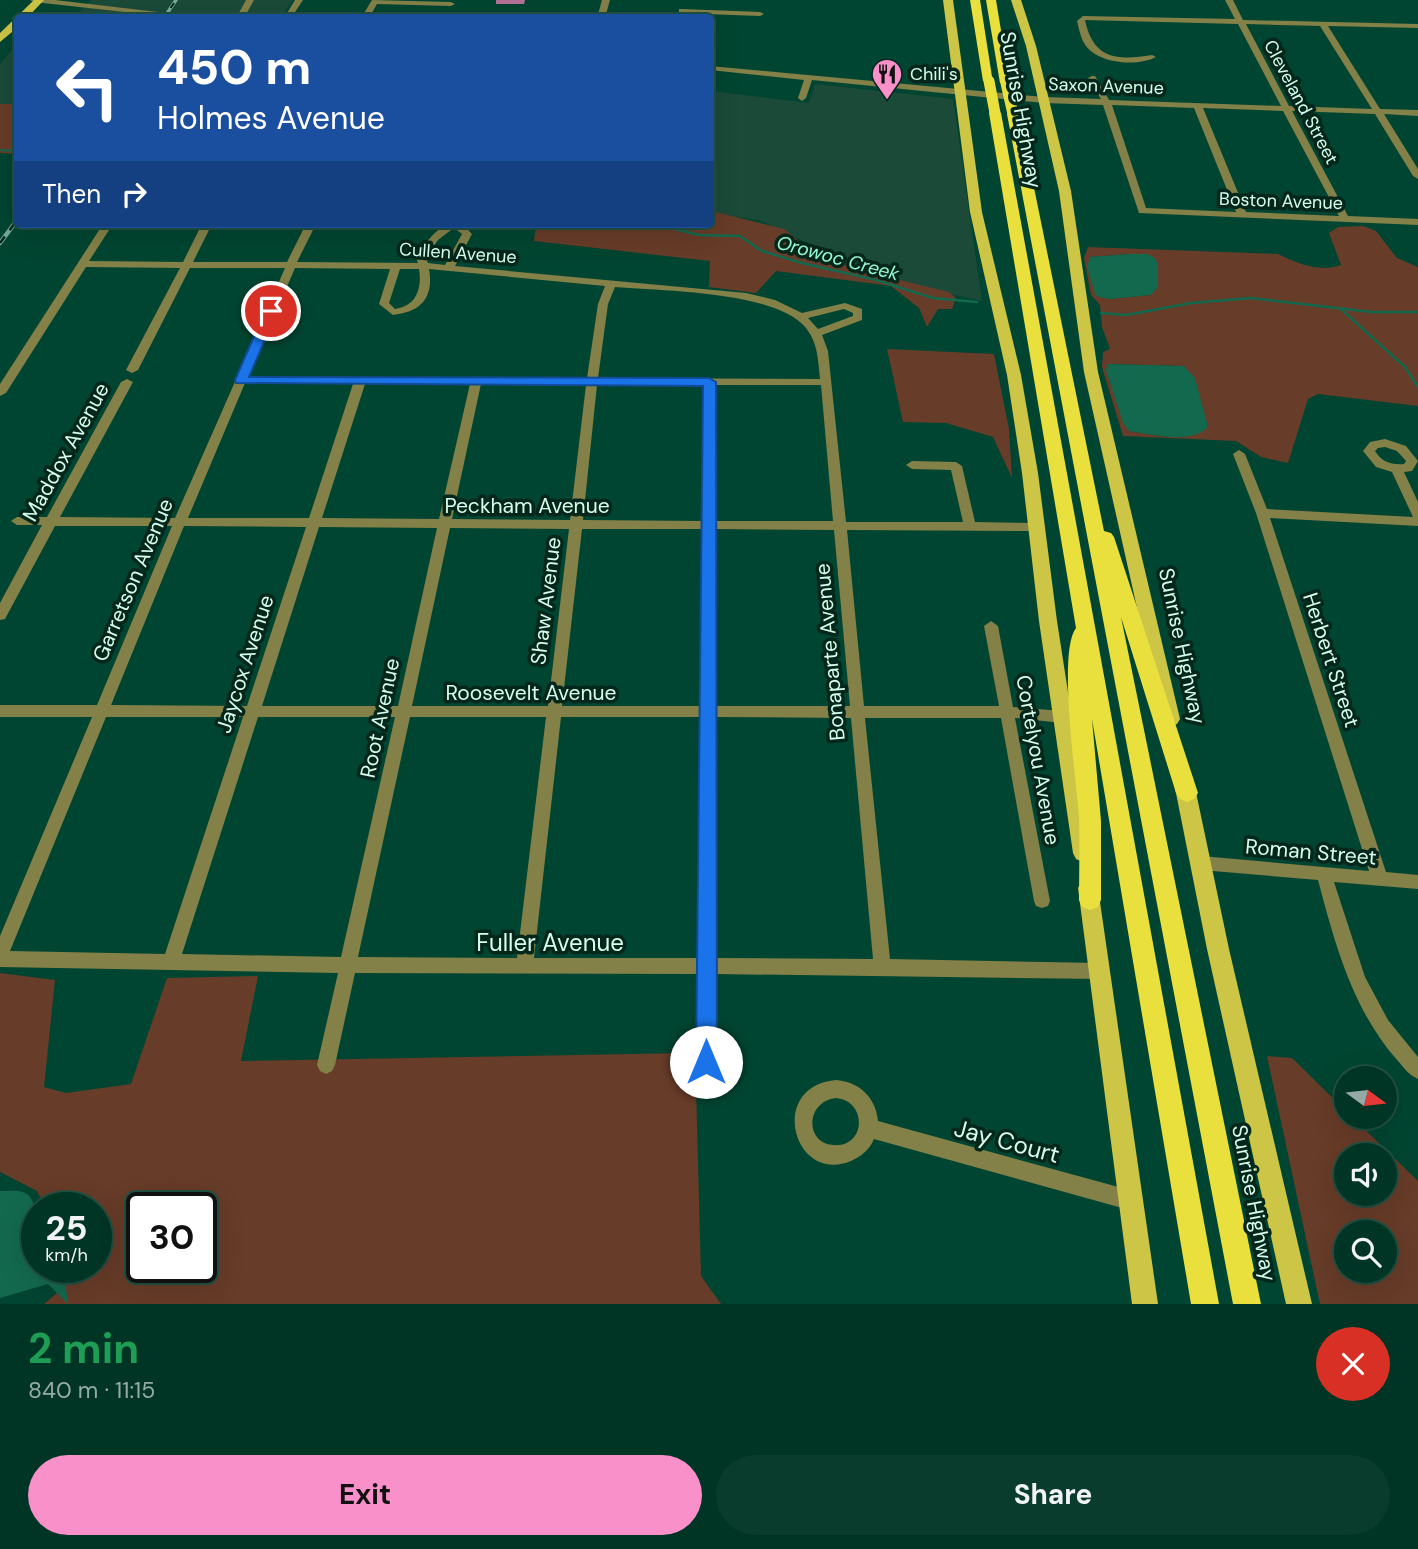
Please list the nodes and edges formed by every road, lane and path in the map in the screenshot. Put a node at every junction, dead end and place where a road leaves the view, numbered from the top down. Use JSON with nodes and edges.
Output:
{"nodes":[{"id":1,"x":37,"y":0,"type":"edge"},
{"id":2,"x":684,"y":0,"type":"edge"},
{"id":3,"x":948,"y":0,"type":"edge"},
{"id":4,"x":975,"y":0,"type":"edge"},
{"id":5,"x":992,"y":0,"type":"edge"},
{"id":6,"x":1016,"y":0,"type":"edge"},
{"id":7,"x":1229,"y":0,"type":"edge"},
{"id":8,"x":375,"y":1,"type":"edge"},
{"id":9,"x":452,"y":2,"type":"edge"},
{"id":10,"x":24,"y":14,"type":"edge"},
{"id":11,"x":168,"y":14,"type":"edge"},
{"id":12,"x":681,"y":14,"type":"edge"},
{"id":13,"x":760,"y":14,"type":"dead end"},
{"id":14,"x":1240,"y":21,"type":"junction"},
{"id":15,"x":1322,"y":23,"type":"junction"},
{"id":16,"x":14,"y":24,"type":"edge"},
{"id":17,"x":1418,"y":26,"type":"edge"},
{"id":18,"x":0,"y":39,"type":"edge"},
{"id":19,"x":1152,"y":57,"type":"dead end"},
{"id":20,"x":714,"y":68,"type":"edge"},
{"id":21,"x":809,"y":78,"type":"junction"},
{"id":22,"x":1092,"y":78,"type":"dead end"},
{"id":23,"x":960,"y":94,"type":"junction"},
{"id":24,"x":802,"y":98,"type":"dead end"},
{"id":25,"x":1044,"y":100,"type":"junction"},
{"id":26,"x":1107,"y":103,"type":"junction"},
{"id":27,"x":1197,"y":105,"type":"junction"},
{"id":28,"x":1286,"y":108,"type":"junction"},
{"id":29,"x":1378,"y":111,"type":"junction"},
{"id":30,"x":1418,"y":113,"type":"edge"},
{"id":31,"x":1418,"y":176,"type":"edge"},
{"id":32,"x":1242,"y":215,"type":"junction"},
{"id":33,"x":1345,"y":219,"type":"junction"},
{"id":34,"x":1418,"y":222,"type":"edge"},
{"id":35,"x":106,"y":228,"type":"edge"},
{"id":36,"x":205,"y":228,"type":"edge"},
{"id":37,"x":309,"y":228,"type":"edge"},
{"id":38,"x":448,"y":228,"type":"edge"},
{"id":39,"x":461,"y":228,"type":"edge"},
{"id":40,"x":83,"y":264,"type":"junction"},
{"id":41,"x":185,"y":265,"type":"junction"},
{"id":42,"x":291,"y":265,"type":"junction"},
{"id":43,"x":396,"y":265,"type":"junction"},
{"id":44,"x":425,"y":266,"type":"junction"},
{"id":45,"x":449,"y":267,"type":"junction"},
{"id":46,"x":611,"y":284,"type":"junction"},
{"id":47,"x":802,"y":316,"type":"junction"},
{"id":48,"x":818,"y":333,"type":"junction"},
{"id":49,"x":241,"y":380,"type":"junction"},
{"id":50,"x":360,"y":381,"type":"junction"},
{"id":51,"x":476,"y":381,"type":"junction"},
{"id":52,"x":592,"y":382,"type":"junction"},
{"id":53,"x":709,"y":382,"type":"junction"},
{"id":54,"x":826,"y":382,"type":"junction"},
{"id":55,"x":0,"y":393,"type":"edge"},
{"id":56,"x":1239,"y":454,"type":"dead end"},
{"id":57,"x":912,"y":465,"type":"dead end"},
{"id":58,"x":1396,"y":470,"type":"dead end"},
{"id":59,"x":1087,"y":491,"type":"junction"},
{"id":60,"x":1262,"y":513,"type":"junction"},
{"id":61,"x":1418,"y":515,"type":"edge"},
{"id":62,"x":17,"y":521,"type":"dead end"},
{"id":63,"x":49,"y":522,"type":"junction"},
{"id":64,"x":1418,"y":522,"type":"edge"},
{"id":65,"x":179,"y":523,"type":"junction"},
{"id":66,"x":313,"y":524,"type":"junction"},
{"id":67,"x":443,"y":525,"type":"junction"},
{"id":68,"x":577,"y":526,"type":"junction"},
{"id":69,"x":970,"y":526,"type":"junction"},
{"id":70,"x":708,"y":527,"type":"junction"},
{"id":71,"x":840,"y":527,"type":"junction"},
{"id":72,"x":1037,"y":527,"type":"junction"},
{"id":73,"x":0,"y":615,"type":"edge"},
{"id":74,"x":1084,"y":621,"type":"junction"},
{"id":75,"x":991,"y":626,"type":"dead end"},
{"id":76,"x":0,"y":711,"type":"edge"},
{"id":77,"x":101,"y":711,"type":"junction"},
{"id":78,"x":251,"y":712,"type":"junction"},
{"id":79,"x":1009,"y":712,"type":"junction"},
{"id":80,"x":402,"y":713,"type":"junction"},
{"id":81,"x":706,"y":713,"type":"junction"},
{"id":82,"x":857,"y":713,"type":"junction"},
{"id":83,"x":553,"y":714,"type":"junction"},
{"id":84,"x":1062,"y":717,"type":"junction"},
{"id":85,"x":1187,"y":793,"type":"junction"},
{"id":86,"x":1201,"y":863,"type":"junction"},
{"id":87,"x":1324,"y":874,"type":"junction"},
{"id":88,"x":1380,"y":879,"type":"junction"},
{"id":89,"x":1418,"y":882,"type":"edge"},
{"id":90,"x":1090,"y":900,"type":"junction"},
{"id":91,"x":1042,"y":901,"type":"dead end"},
{"id":92,"x":0,"y":957,"type":"edge"},
{"id":93,"x":170,"y":961,"type":"junction"},
{"id":94,"x":346,"y":965,"type":"junction"},
{"id":95,"x":525,"y":966,"type":"junction"},
{"id":96,"x":706,"y":967,"type":"junction"},
{"id":97,"x":882,"y":967,"type":"junction"},
{"id":98,"x":1100,"y":971,"type":"junction"},
{"id":99,"x":706,"y":1062,"type":"dead end"},
{"id":100,"x":326,"y":1065,"type":"dead end"},
{"id":101,"x":1418,"y":1070,"type":"edge"},
{"id":102,"x":868,"y":1128,"type":"dead end"},
{"id":103,"x":1133,"y":1201,"type":"junction"},
{"id":104,"x":1144,"y":1304,"type":"edge"},
{"id":105,"x":1205,"y":1304,"type":"edge"},
{"id":106,"x":1247,"y":1304,"type":"edge"},
{"id":107,"x":1299,"y":1304,"type":"edge"}],
"edges":[{"from":1,"to":10,"type":"main road"},
{"from":1,"to":11,"type":"street"},
{"from":2,"to":12,"type":"street"},
{"from":3,"to":23,"type":"main road"},
{"from":4,"to":74,"type":"highway","name":"Sunrise Highway","bridge":true},
{"from":5,"to":59,"type":"highway","name":"Sunrise Highway","bridge":true},
{"from":6,"to":25,"type":"main road","name":"Sunrise Highway"},
{"from":7,"to":14,"type":"street","name":"Cleveland Street"},
{"from":8,"to":9,"type":"street"},
{"from":12,"to":13,"type":"street"},
{"from":14,"to":15,"type":"street"},
{"from":14,"to":19,"type":"street"},
{"from":14,"to":28,"type":"street","name":"Cleveland Street"},
{"from":15,"to":17,"type":"street"},
{"from":15,"to":29,"type":"street"},
{"from":16,"to":18,"type":"main road"},
{"from":20,"to":21,"type":"street","name":"Saxon Avenue"},
{"from":21,"to":23,"type":"street","name":"Saxon Avenue"},
{"from":21,"to":24,"type":"street"},
{"from":22,"to":26,"type":"street"},
{"from":23,"to":25,"type":"street","name":"Saxon Avenue"},
{"from":23,"to":72,"type":"main road"},
{"from":25,"to":26,"type":"street","name":"Saxon Avenue"},
{"from":25,"to":85,"type":"main road","name":"Sunrise Highway"},
{"from":26,"to":27,"type":"street","name":"Saxon Avenue"},
{"from":26,"to":32,"type":"street","name":"Boston Avenue"},
{"from":27,"to":28,"type":"street","name":"Saxon Avenue"},
{"from":27,"to":32,"type":"street"},
{"from":28,"to":29,"type":"street","name":"Saxon Avenue"},
{"from":28,"to":33,"type":"street","name":"Cleveland Street"},
{"from":29,"to":30,"type":"street","name":"Saxon Avenue"},
{"from":29,"to":31,"type":"street"},
{"from":32,"to":33,"type":"street","name":"Boston Avenue"},
{"from":33,"to":34,"type":"street","name":"Boston Avenue"},
{"from":35,"to":40,"type":"street"},
{"from":36,"to":41,"type":"street","name":"Maddox Avenue"},
{"from":37,"to":42,"type":"street","name":"Garretson Avenue"},
{"from":38,"to":44,"type":"street"},
{"from":39,"to":45,"type":"street"},
{"from":40,"to":41,"type":"street","name":"Cullen Avenue"},
{"from":40,"to":55,"type":"street"},
{"from":41,"to":42,"type":"street","name":"Cullen Avenue"},
{"from":41,"to":63,"type":"street","name":"Maddox Avenue"},
{"from":42,"to":43,"type":"street","name":"Cullen Avenue"},
{"from":42,"to":49,"type":"street","name":"Garretson Avenue"},
{"from":43,"to":44,"type":"street","name":"Cullen Avenue"},
{"from":43,"to":44,"type":"street"},
{"from":44,"to":45,"type":"street","name":"Cullen Avenue"},
{"from":45,"to":46,"type":"street","name":"Cullen Avenue"},
{"from":46,"to":47,"type":"street","name":"Cullen Avenue"},
{"from":46,"to":52,"type":"street","name":"Shaw Avenue"},
{"from":47,"to":48,"type":"street","name":"Cullen Avenue"},
{"from":47,"to":48,"type":"street"},
{"from":48,"to":54,"type":"street","name":"Bonaparte Avenue"},
{"from":49,"to":50,"type":"street"},
{"from":49,"to":65,"type":"street","name":"Garretson Avenue"},
{"from":50,"to":51,"type":"street"},
{"from":50,"to":66,"type":"street","name":"Jaycox Avenue"},
{"from":51,"to":52,"type":"street"},
{"from":51,"to":67,"type":"street","name":"Root Avenue"},
{"from":52,"to":53,"type":"street"},
{"from":52,"to":68,"type":"street","name":"Shaw Avenue"},
{"from":53,"to":54,"type":"street"},
{"from":53,"to":70,"type":"street"},
{"from":54,"to":71,"type":"street","name":"Bonaparte Avenue"},
{"from":56,"to":60,"type":"street","name":"Herbert Street"},
{"from":57,"to":69,"type":"street"},
{"from":58,"to":61,"type":"street"},
{"from":59,"to":85,"type":"highway"},
{"from":59,"to":106,"type":"highway","name":"Sunrise Highway"},
{"from":60,"to":64,"type":"street"},
{"from":60,"to":88,"type":"street","name":"Herbert Street"},
{"from":62,"to":63,"type":"street","name":"Peckham Avenue"},
{"from":63,"to":65,"type":"street","name":"Peckham Avenue"},
{"from":63,"to":73,"type":"street","name":"Maddox Avenue"},
{"from":65,"to":66,"type":"street","name":"Peckham Avenue"},
{"from":65,"to":77,"type":"street","name":"Garretson Avenue"},
{"from":66,"to":67,"type":"street","name":"Peckham Avenue"},
{"from":66,"to":78,"type":"street","name":"Jaycox Avenue"},
{"from":67,"to":68,"type":"street","name":"Peckham Avenue"},
{"from":67,"to":80,"type":"street","name":"Root Avenue"},
{"from":68,"to":70,"type":"street","name":"Peckham Avenue"},
{"from":68,"to":83,"type":"street","name":"Shaw Avenue"},
{"from":69,"to":71,"type":"street","name":"Peckham Avenue"},
{"from":69,"to":72,"type":"street","name":"Peckham Avenue"},
{"from":70,"to":71,"type":"street","name":"Peckham Avenue"},
{"from":70,"to":81,"type":"street"},
{"from":71,"to":82,"type":"street","name":"Bonaparte Avenue"},
{"from":72,"to":84,"type":"main road"},
{"from":74,"to":90,"type":"highway"},
{"from":74,"to":105,"type":"highway","name":"Sunrise Highway"},
{"from":75,"to":79,"type":"street","name":"Cortelyou Avenue"},
{"from":76,"to":77,"type":"street","name":"Roosevelt Avenue"},
{"from":77,"to":78,"type":"street","name":"Roosevelt Avenue"},
{"from":77,"to":92,"type":"street","name":"Garretson Avenue"},
{"from":78,"to":80,"type":"street","name":"Roosevelt Avenue"},
{"from":78,"to":93,"type":"street","name":"Jaycox Avenue"},
{"from":79,"to":82,"type":"street","name":"Roosevelt Avenue"},
{"from":79,"to":84,"type":"street","name":"Roosevelt Avenue"},
{"from":79,"to":91,"type":"street","name":"Cortelyou Avenue"},
{"from":80,"to":83,"type":"street","name":"Roosevelt Avenue"},
{"from":80,"to":94,"type":"street","name":"Root Avenue"},
{"from":81,"to":82,"type":"street","name":"Roosevelt Avenue"},
{"from":81,"to":83,"type":"street","name":"Roosevelt Avenue"},
{"from":81,"to":96,"type":"street"},
{"from":82,"to":97,"type":"street","name":"Bonaparte Avenue"},
{"from":83,"to":95,"type":"street","name":"Shaw Avenue"},
{"from":84,"to":90,"type":"main road"},
{"from":85,"to":86,"type":"main road","name":"Sunrise Highway"},
{"from":86,"to":87,"type":"street","name":"Roman Street"},
{"from":86,"to":107,"type":"main road","name":"Sunrise Highway"},
{"from":87,"to":88,"type":"street","name":"Roman Street"},
{"from":87,"to":101,"type":"street"},
{"from":88,"to":89,"type":"street","name":"Roman Street"},
{"from":90,"to":98,"type":"main road"},
{"from":92,"to":93,"type":"street","name":"Fuller Avenue"},
{"from":93,"to":94,"type":"street","name":"Fuller Avenue"},
{"from":94,"to":95,"type":"street","name":"Fuller Avenue"},
{"from":94,"to":100,"type":"street","name":"Root Avenue"},
{"from":95,"to":96,"type":"street","name":"Fuller Avenue"},
{"from":96,"to":97,"type":"street","name":"Fuller Avenue"},
{"from":96,"to":99,"type":"street"},
{"from":97,"to":98,"type":"street","name":"Fuller Avenue"},
{"from":98,"to":103,"type":"main road"},
{"from":102,"to":103,"type":"street","name":"Jay Court"},
{"from":103,"to":104,"type":"main road"}]}
